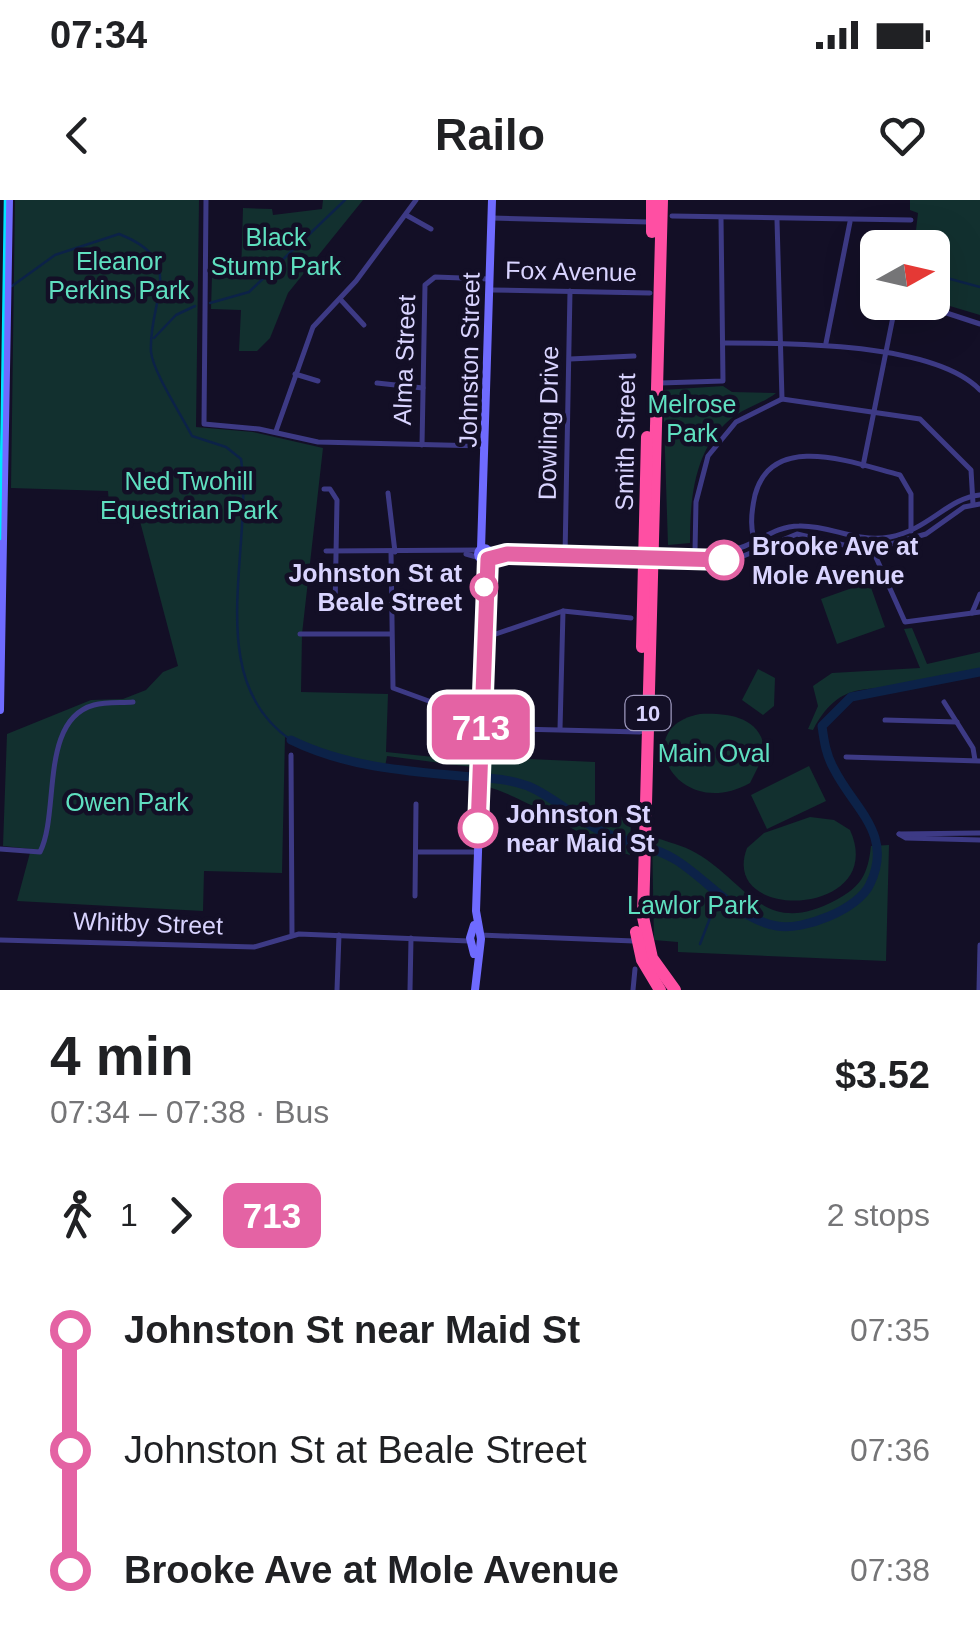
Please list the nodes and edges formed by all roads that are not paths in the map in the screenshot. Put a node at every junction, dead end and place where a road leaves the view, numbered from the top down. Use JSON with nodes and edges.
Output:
{"nodes":[{"id":1,"x":9,"y":200,"type":"edge"},
{"id":2,"x":206,"y":200,"type":"edge"},
{"id":3,"x":416,"y":200,"type":"edge"},
{"id":4,"x":492,"y":200,"type":"edge"},
{"id":5,"x":652,"y":200,"type":"edge"},
{"id":6,"x":662,"y":200,"type":"edge"},
{"id":7,"x":406,"y":215,"type":"junction"},
{"id":8,"x":672,"y":216,"type":"dead end"},
{"id":9,"x":492,"y":218,"type":"junction"},
{"id":10,"x":721,"y":218,"type":"junction"},
{"id":11,"x":777,"y":220,"type":"junction"},
{"id":12,"x":911,"y":220,"type":"dead end"},
{"id":13,"x":652,"y":222,"type":"junction"},
{"id":14,"x":850,"y":222,"type":"junction"},
{"id":15,"x":431,"y":230,"type":"dead end"},
{"id":16,"x":491,"y":279,"type":"junction"},
{"id":17,"x":492,"y":290,"type":"junction"},
{"id":18,"x":570,"y":291,"type":"junction"},
{"id":19,"x":650,"y":293,"type":"junction"},
{"id":20,"x":340,"y":299,"type":"junction"},
{"id":21,"x":950,"y":314,"type":"edge"},
{"id":22,"x":893,"y":320,"type":"edge"},
{"id":23,"x":980,"y":324,"type":"edge"},
{"id":24,"x":364,"y":325,"type":"dead end"},
{"id":25,"x":723,"y":343,"type":"junction"},
{"id":26,"x":780,"y":343,"type":"junction"},
{"id":27,"x":826,"y":343,"type":"junction"},
{"id":28,"x":886,"y":355,"type":"junction"},
{"id":29,"x":634,"y":356,"type":"dead end"},
{"id":30,"x":570,"y":359,"type":"junction"},
{"id":31,"x":296,"y":374,"type":"junction"},
{"id":32,"x":318,"y":381,"type":"dead end"},
{"id":33,"x":377,"y":383,"type":"dead end"},
{"id":34,"x":657,"y":383,"type":"junction"},
{"id":35,"x":423,"y":388,"type":"junction"},
{"id":36,"x":980,"y":390,"type":"edge"},
{"id":37,"x":782,"y":399,"type":"junction"},
{"id":38,"x":874,"y":410,"type":"junction"},
{"id":39,"x":276,"y":432,"type":"junction"},
{"id":40,"x":422,"y":445,"type":"junction"},
{"id":41,"x":487,"y":446,"type":"junction"},
{"id":42,"x":863,"y":466,"type":"junction"},
{"id":43,"x":324,"y":489,"type":"dead end"},
{"id":44,"x":388,"y":493,"type":"dead end"},
{"id":45,"x":976,"y":495,"type":"edge"},
{"id":46,"x":977,"y":504,"type":"edge"},
{"id":47,"x":655,"y":527,"type":"junction"},
{"id":48,"x":911,"y":531,"type":"junction"},
{"id":49,"x":870,"y":539,"type":"junction"},
{"id":50,"x":753,"y":540,"type":"junction"},
{"id":51,"x":870,"y":548,"type":"junction"},
{"id":52,"x":758,"y":549,"type":"junction"},
{"id":53,"x":670,"y":551,"type":"junction"},
{"id":54,"x":694,"y":551,"type":"junction"},
{"id":55,"x":326,"y":552,"type":"dead end"},
{"id":56,"x":336,"y":552,"type":"junction"},
{"id":57,"x":393,"y":552,"type":"junction"},
{"id":58,"x":484,"y":554,"type":"junction"},
{"id":59,"x":564,"y":556,"type":"junction"},
{"id":60,"x":649,"y":557,"type":"junction"},
{"id":61,"x":980,"y":594,"type":"edge"},
{"id":62,"x":335,"y":610,"type":"dead end"},
{"id":63,"x":563,"y":611,"type":"junction"},
{"id":64,"x":976,"y":612,"type":"edge"},
{"id":65,"x":631,"y":618,"type":"dead end"},
{"id":66,"x":300,"y":634,"type":"dead end"},
{"id":67,"x":391,"y":634,"type":"junction"},
{"id":68,"x":482,"y":639,"type":"junction"},
{"id":69,"x":133,"y":702,"type":"dead end"},
{"id":70,"x":944,"y":702,"type":"dead end"},
{"id":71,"x":0,"y":710,"type":"edge"},
{"id":72,"x":885,"y":720,"type":"dead end"},
{"id":73,"x":957,"y":722,"type":"junction"},
{"id":74,"x":481,"y":724,"type":"junction"},
{"id":75,"x":560,"y":730,"type":"junction"},
{"id":76,"x":640,"y":732,"type":"junction"},
{"id":77,"x":291,"y":756,"type":"dead end"},
{"id":78,"x":846,"y":757,"type":"dead end"},
{"id":79,"x":977,"y":761,"type":"edge"},
{"id":80,"x":416,"y":804,"type":"dead end"},
{"id":81,"x":641,"y":832,"type":"junction"},
{"id":82,"x":980,"y":837,"type":"edge"},
{"id":83,"x":0,"y":849,"type":"edge"},
{"id":84,"x":416,"y":852,"type":"junction"},
{"id":85,"x":478,"y":852,"type":"junction"},
{"id":86,"x":641,"y":856,"type":"junction"},
{"id":87,"x":415,"y":896,"type":"dead end"},
{"id":88,"x":292,"y":934,"type":"junction"},
{"id":89,"x":339,"y":935,"type":"junction"},
{"id":90,"x":411,"y":937,"type":"junction"},
{"id":91,"x":475,"y":938,"type":"junction"},
{"id":92,"x":0,"y":940,"type":"edge"},
{"id":93,"x":637,"y":941,"type":"junction"},
{"id":94,"x":980,"y":945,"type":"edge"},
{"id":95,"x":980,"y":959,"type":"edge"},
{"id":96,"x":635,"y":970,"type":"dead end"},
{"id":97,"x":658,"y":980,"type":"edge"},
{"id":98,"x":337,"y":990,"type":"edge"},
{"id":99,"x":410,"y":990,"type":"edge"},
{"id":100,"x":474,"y":990,"type":"edge"},
{"id":101,"x":633,"y":990,"type":"edge"},
{"id":102,"x":675,"y":990,"type":"edge"},
{"id":103,"x":979,"y":990,"type":"edge"}],
"edges":[{"from":1,"to":71,"type":"street"},
{"from":2,"to":39,"type":"street"},
{"from":3,"to":7,"type":"street"},
{"from":4,"to":9,"type":"street","name":"Johnston Street"},
{"from":5,"to":13,"type":"highway","name":"Smith Street","number":"10"},
{"from":6,"to":34,"type":"highway","name":"Smith Street","number":"10"},
{"from":7,"to":15,"type":"street"},
{"from":7,"to":20,"type":"street"},
{"from":8,"to":10,"type":"street"},
{"from":9,"to":13,"type":"street"},
{"from":9,"to":16,"type":"street","name":"Johnston Street"},
{"from":10,"to":11,"type":"street"},
{"from":10,"to":25,"type":"street"},
{"from":11,"to":14,"type":"street"},
{"from":11,"to":26,"type":"street"},
{"from":12,"to":14,"type":"street"},
{"from":13,"to":19,"type":"highway","name":"Smith Street","number":"10"},
{"from":14,"to":27,"type":"street"},
{"from":16,"to":17,"type":"street","name":"Johnston Street"},
{"from":16,"to":35,"type":"street","name":"Alma Street"},
{"from":17,"to":18,"type":"street","name":"Fox Avenue"},
{"from":17,"to":41,"type":"street","name":"Johnston Street"},
{"from":18,"to":19,"type":"street","name":"Fox Avenue"},
{"from":18,"to":30,"type":"street","name":"Dowling Drive"},
{"from":19,"to":60,"type":"highway","name":"Smith Street","number":"10"},
{"from":20,"to":24,"type":"street"},
{"from":20,"to":31,"type":"street"},
{"from":21,"to":23,"type":"street"},
{"from":22,"to":28,"type":"street"},
{"from":25,"to":26,"type":"street"},
{"from":25,"to":34,"type":"street"},
{"from":26,"to":27,"type":"street"},
{"from":26,"to":37,"type":"street"},
{"from":27,"to":28,"type":"street"},
{"from":28,"to":36,"type":"street"},
{"from":28,"to":38,"type":"street"},
{"from":29,"to":30,"type":"street"},
{"from":30,"to":59,"type":"street","name":"Dowling Drive"},
{"from":31,"to":32,"type":"street"},
{"from":31,"to":39,"type":"street"},
{"from":33,"to":35,"type":"street"},
{"from":34,"to":47,"type":"highway","name":"Smith Street","number":"10"},
{"from":35,"to":40,"type":"street","name":"Alma Street"},
{"from":37,"to":38,"type":"street"},
{"from":37,"to":54,"type":"street"},
{"from":38,"to":42,"type":"street"},
{"from":38,"to":45,"type":"street"},
{"from":39,"to":40,"type":"street"},
{"from":40,"to":41,"type":"street"},
{"from":41,"to":58,"type":"street","name":"Johnston Street"},
{"from":42,"to":48,"type":"street"},
{"from":42,"to":50,"type":"street"},
{"from":43,"to":56,"type":"street"},
{"from":44,"to":57,"type":"street"},
{"from":45,"to":46,"type":"street"},
{"from":45,"to":48,"type":"street"},
{"from":46,"to":51,"type":"street"},
{"from":47,"to":53,"type":"street"},
{"from":47,"to":60,"type":"highway","name":"Smith Street","number":"10"},
{"from":48,"to":49,"type":"street"},
{"from":49,"to":50,"type":"street"},
{"from":49,"to":51,"type":"street"},
{"from":50,"to":52,"type":"street"},
{"from":50,"to":54,"type":"street"},
{"from":51,"to":52,"type":"street"},
{"from":51,"to":64,"type":"street"},
{"from":52,"to":60,"type":"street"},
{"from":53,"to":54,"type":"street"},
{"from":53,"to":60,"type":"street"},
{"from":55,"to":56,"type":"street"},
{"from":56,"to":57,"type":"street"},
{"from":56,"to":62,"type":"street"},
{"from":57,"to":58,"type":"street"},
{"from":57,"to":67,"type":"street"},
{"from":58,"to":59,"type":"street"},
{"from":58,"to":68,"type":"street","name":"Johnston Street"},
{"from":59,"to":60,"type":"street"},
{"from":60,"to":76,"type":"highway","name":"Smith Street","number":"10"},
{"from":60,"to":81,"type":"highway","name":"Smith Street","number":"10"},
{"from":61,"to":64,"type":"street"},
{"from":63,"to":65,"type":"street"},
{"from":63,"to":68,"type":"street"},
{"from":63,"to":75,"type":"street"},
{"from":66,"to":67,"type":"street"},
{"from":67,"to":74,"type":"street"},
{"from":68,"to":74,"type":"street","name":"Johnston Street"},
{"from":69,"to":83,"type":"street"},
{"from":70,"to":73,"type":"street"},
{"from":72,"to":73,"type":"street"},
{"from":73,"to":79,"type":"street"},
{"from":74,"to":75,"type":"street"},
{"from":74,"to":85,"type":"street","name":"Johnston Street"},
{"from":75,"to":76,"type":"street"},
{"from":76,"to":81,"type":"highway","name":"Smith Street","number":"10"},
{"from":77,"to":88,"type":"street"},
{"from":78,"to":79,"type":"street"},
{"from":80,"to":84,"type":"street"},
{"from":81,"to":86,"type":"highway","name":"Smith Street","number":"10"},
{"from":82,"to":82,"type":"street"},
{"from":84,"to":85,"type":"street"},
{"from":84,"to":87,"type":"street"},
{"from":85,"to":91,"type":"street","name":"Johnston Street"},
{"from":86,"to":93,"type":"highway","name":"Smith Street","number":"10"},
{"from":86,"to":97,"type":"highway","name":"Smith Street","number":"10"},
{"from":88,"to":89,"type":"street","name":"Whitby Street"},
{"from":88,"to":92,"type":"street","name":"Whitby Street"},
{"from":89,"to":90,"type":"street","name":"Whitby Street"},
{"from":89,"to":98,"type":"street"},
{"from":90,"to":91,"type":"street","name":"Whitby Street"},
{"from":90,"to":99,"type":"street"},
{"from":91,"to":93,"type":"street","name":"Whitby Street"},
{"from":91,"to":100,"type":"street","name":"Johnston Street"},
{"from":93,"to":97,"type":"highway","name":"Smith Street","number":"10"},
{"from":94,"to":95,"type":"street"},
{"from":95,"to":103,"type":"street"},
{"from":96,"to":101,"type":"street"},
{"from":97,"to":102,"type":"highway","number":"10"}]}
